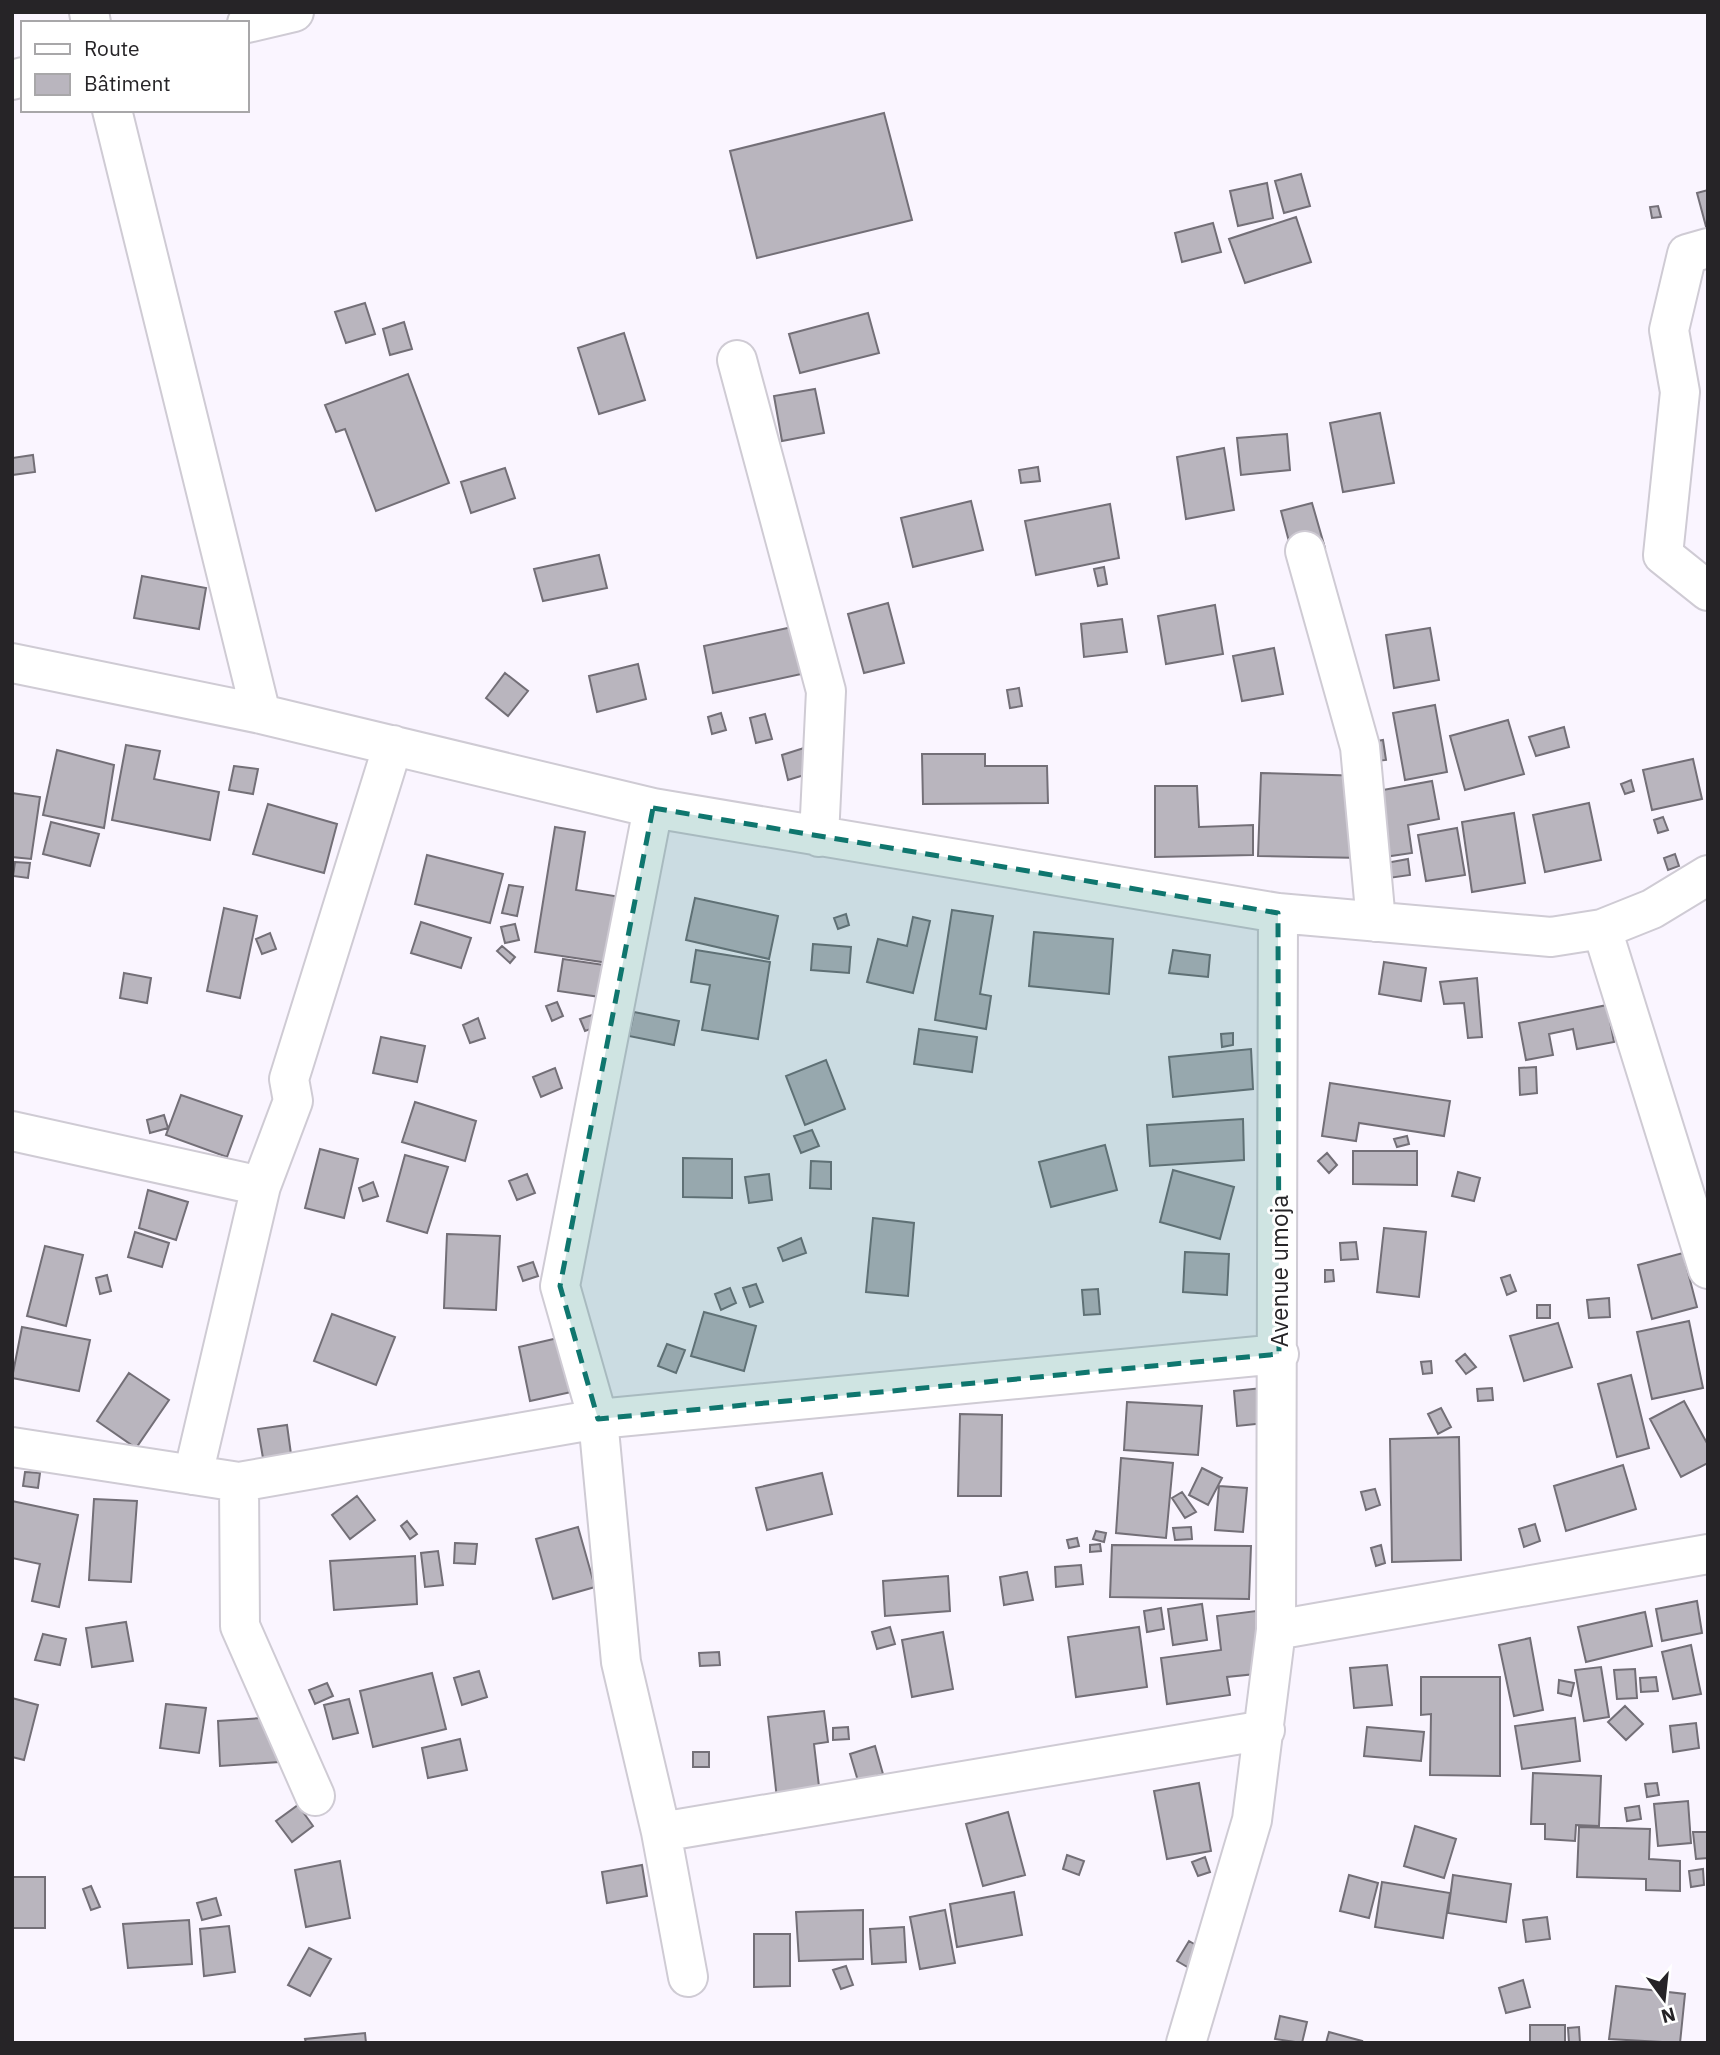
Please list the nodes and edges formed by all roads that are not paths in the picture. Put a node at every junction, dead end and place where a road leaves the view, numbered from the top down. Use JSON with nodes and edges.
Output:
{"nodes":[{"id":1,"x":294,"y":12,"type":"edge"},
{"id":2,"x":248,"y":23,"type":"edge"},
{"id":3,"x":112,"y":112,"type":"edge"},
{"id":4,"x":1708,"y":248,"type":"edge"},
{"id":5,"x":737,"y":360,"type":"dead end"},
{"id":6,"x":1305,"y":551,"type":"dead end"},
{"id":7,"x":1708,"y":591,"type":"edge"},
{"id":8,"x":12,"y":663,"type":"edge"},
{"id":9,"x":261,"y":714,"type":"junction"},
{"id":10,"x":393,"y":745,"type":"junction"},
{"id":11,"x":653,"y":808,"type":"junction"},
{"id":12,"x":819,"y":837,"type":"junction"},
{"id":13,"x":1708,"y":876,"type":"edge"},
{"id":14,"x":1278,"y":913,"type":"junction"},
{"id":15,"x":1376,"y":922,"type":"junction"},
{"id":16,"x":1602,"y":929,"type":"junction"},
{"id":17,"x":12,"y":1131,"type":"edge"},
{"id":18,"x":261,"y":1186,"type":"junction"},
{"id":19,"x":1708,"y":1269,"type":"edge"},
{"id":20,"x":1279,"y":1354,"type":"junction"},
{"id":21,"x":598,"y":1419,"type":"junction"},
{"id":22,"x":12,"y":1447,"type":"edge"},
{"id":23,"x":193,"y":1475,"type":"junction"},
{"id":24,"x":239,"y":1482,"type":"junction"},
{"id":25,"x":1708,"y":1554,"type":"edge"},
{"id":26,"x":1276,"y":1630,"type":"junction"},
{"id":27,"x":1265,"y":1730,"type":"junction"},
{"id":28,"x":315,"y":1796,"type":"dead end"},
{"id":29,"x":661,"y":1832,"type":"junction"},
{"id":30,"x":688,"y":1977,"type":"dead end"},
{"id":31,"x":1186,"y":2043,"type":"edge"}],
"edges":[{"from":1,"to":2,"type":"street"},
{"from":3,"to":9,"type":"street"},
{"from":4,"to":7,"type":"street"},
{"from":5,"to":12,"type":"street"},
{"from":6,"to":15,"type":"street"},
{"from":8,"to":9,"type":"street"},
{"from":9,"to":10,"type":"street"},
{"from":10,"to":11,"type":"street"},
{"from":10,"to":18,"type":"street"},
{"from":11,"to":12,"type":"street"},
{"from":11,"to":21,"type":"street"},
{"from":12,"to":14,"type":"street"},
{"from":13,"to":16,"type":"street"},
{"from":14,"to":15,"type":"street"},
{"from":14,"to":20,"type":"street","name":"Avenue umoja"},
{"from":15,"to":16,"type":"street"},
{"from":16,"to":19,"type":"street"},
{"from":17,"to":18,"type":"street"},
{"from":18,"to":23,"type":"street"},
{"from":20,"to":21,"type":"street"},
{"from":20,"to":26,"type":"street","name":"Avenue umoja"},
{"from":21,"to":24,"type":"street"},
{"from":21,"to":29,"type":"street"},
{"from":22,"to":23,"type":"street"},
{"from":23,"to":24,"type":"street"},
{"from":24,"to":28,"type":"street"},
{"from":25,"to":26,"type":"street"},
{"from":26,"to":27,"type":"street","name":"Avenue umoja"},
{"from":27,"to":29,"type":"street"},
{"from":27,"to":31,"type":"street","name":"Avenue umoja"},
{"from":29,"to":30,"type":"street"}]}
